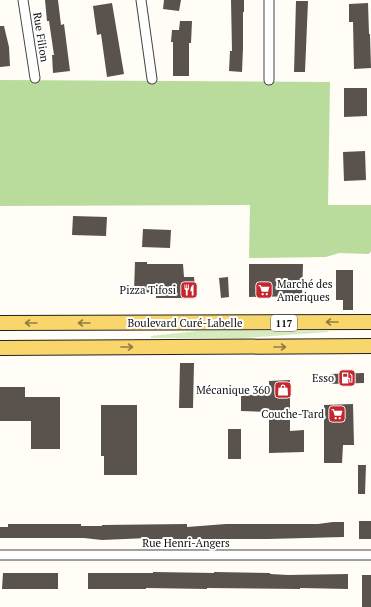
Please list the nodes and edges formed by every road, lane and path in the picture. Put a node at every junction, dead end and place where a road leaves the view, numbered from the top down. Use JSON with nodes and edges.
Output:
{"nodes":[{"id":1,"x":23,"y":0,"type":"edge"},
{"id":2,"x":141,"y":0,"type":"edge"},
{"id":3,"x":269,"y":0,"type":"edge"},
{"id":4,"x":35,"y":78,"type":"dead end"},
{"id":5,"x":152,"y":79,"type":"dead end"},
{"id":6,"x":269,"y":80,"type":"dead end"},
{"id":7,"x":371,"y":322,"type":"edge"},
{"id":8,"x":0,"y":323,"type":"edge"},
{"id":9,"x":371,"y":346,"type":"edge"},
{"id":10,"x":0,"y":348,"type":"edge"},
{"id":11,"x":0,"y":555,"type":"edge"},
{"id":12,"x":371,"y":556,"type":"edge"}],
"edges":[{"from":1,"to":4,"type":"street","name":"Rue Filion"},
{"from":2,"to":5,"type":"street"},
{"from":3,"to":6,"type":"street"},
{"from":7,"to":8,"type":"main road","name":"Boulevard Curé-Labelle","number":"117","one_way":true},
{"from":10,"to":9,"type":"main road","number":"117","one_way":true},
{"from":11,"to":12,"type":"street","name":"Rue Henri-Angers"}]}
